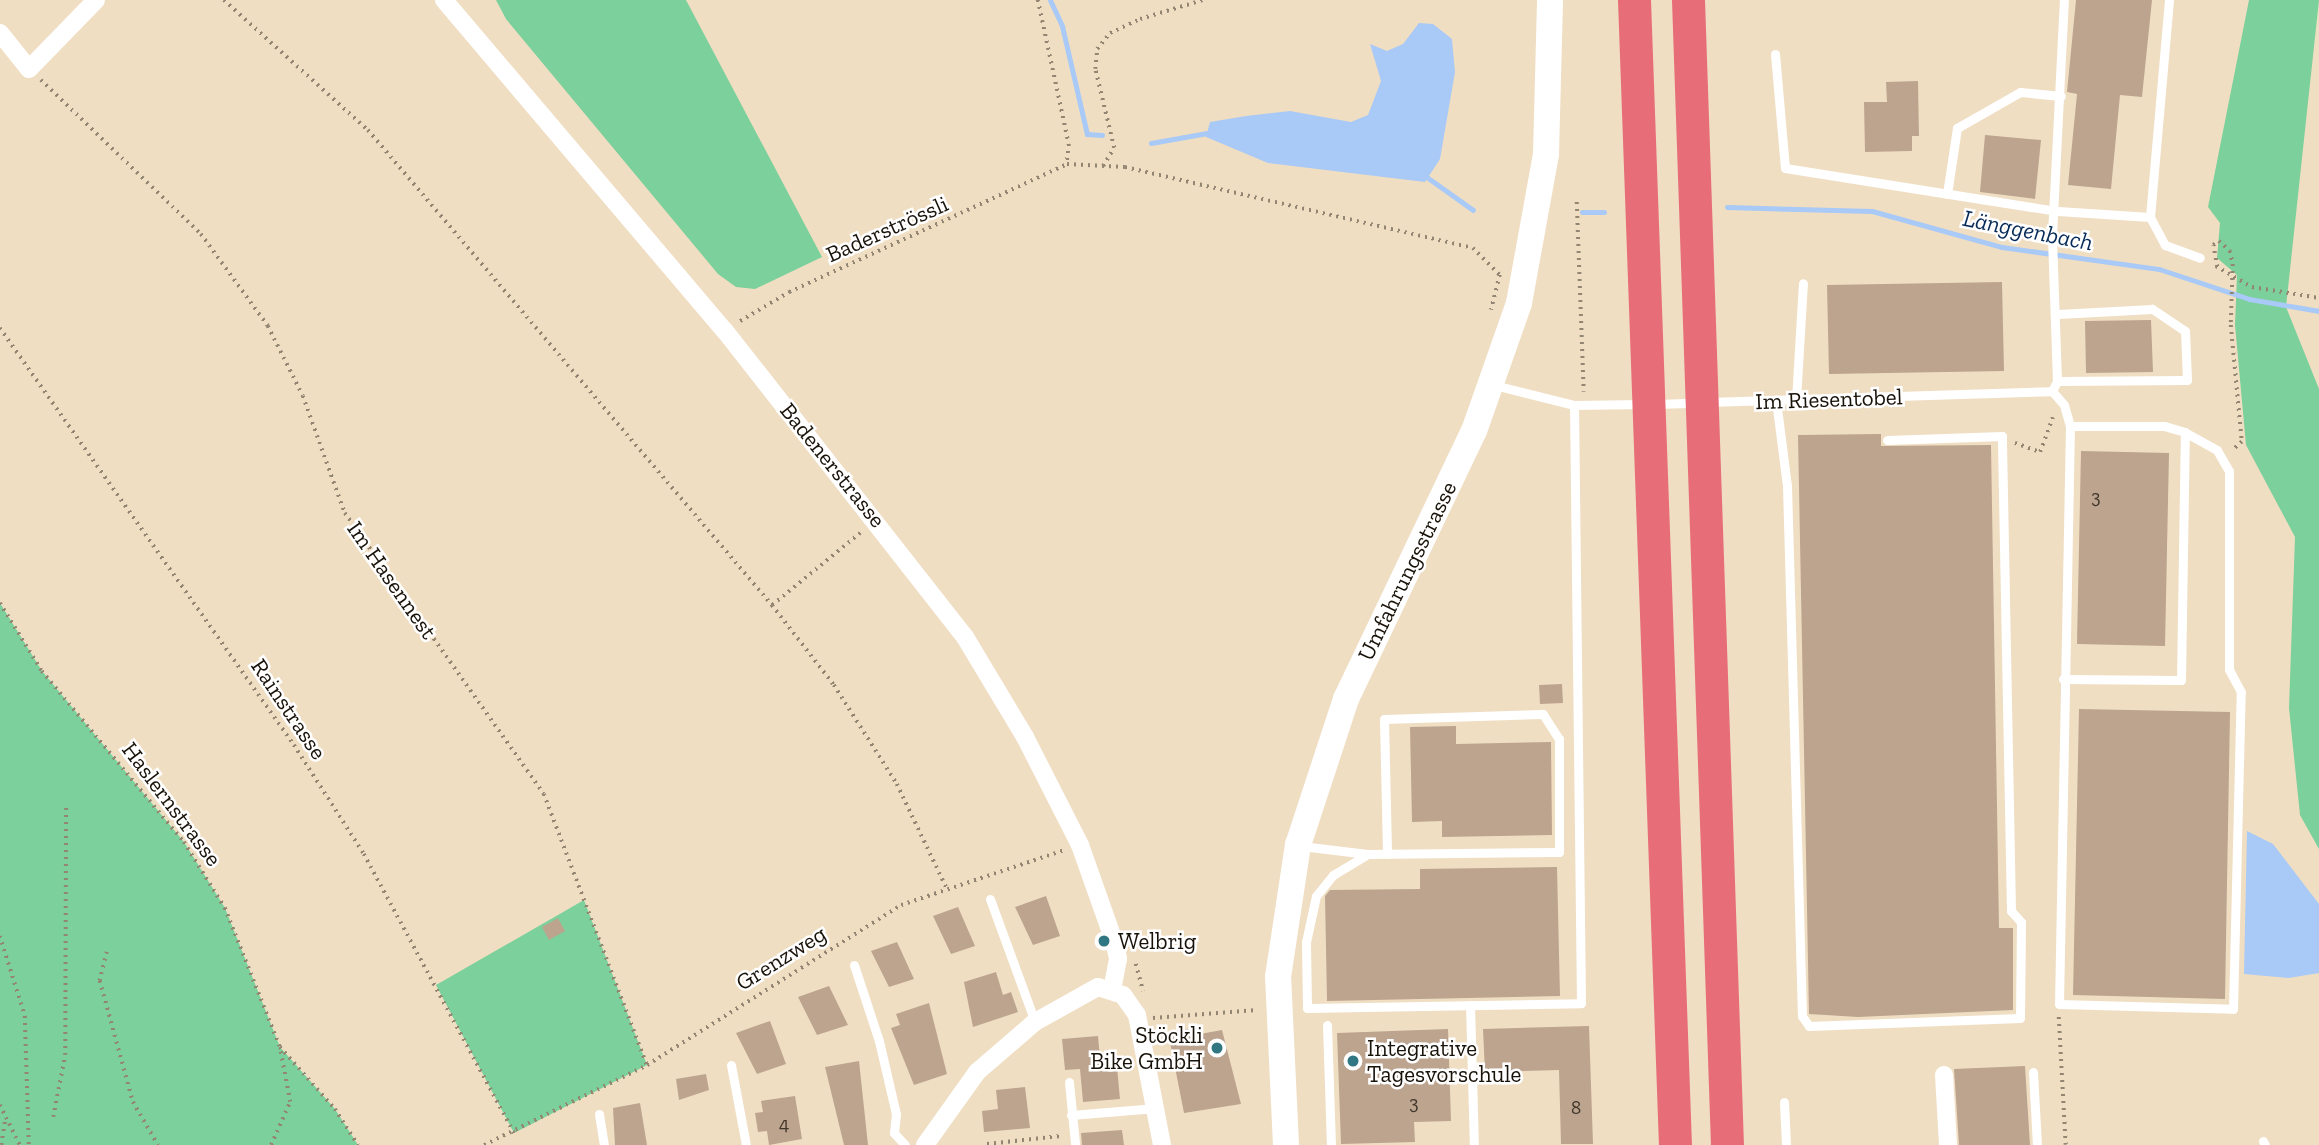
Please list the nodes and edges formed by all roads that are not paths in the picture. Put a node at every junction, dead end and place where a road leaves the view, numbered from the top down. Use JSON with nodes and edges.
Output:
{"nodes":[{"id":1,"x":96,"y":0,"type":"edge"},
{"id":2,"x":444,"y":0,"type":"edge"},
{"id":3,"x":1550,"y":0,"type":"edge"},
{"id":4,"x":1634,"y":0,"type":"edge"},
{"id":5,"x":1688,"y":0,"type":"edge"},
{"id":6,"x":2064,"y":0,"type":"edge"},
{"id":7,"x":2169,"y":0,"type":"edge"},
{"id":8,"x":0,"y":33,"type":"edge"},
{"id":9,"x":1775,"y":54,"type":"dead end"},
{"id":10,"x":2061,"y":96,"type":"junction"},
{"id":11,"x":1947,"y":194,"type":"junction"},
{"id":12,"x":2057,"y":211,"type":"junction"},
{"id":13,"x":2150,"y":217,"type":"junction"},
{"id":14,"x":2200,"y":258,"type":"road end"},
{"id":15,"x":1803,"y":283,"type":"dead end"},
{"id":16,"x":2058,"y":314,"type":"junction"},
{"id":17,"x":2057,"y":381,"type":"junction"},
{"id":18,"x":1492,"y":385,"type":"junction"},
{"id":19,"x":2052,"y":391,"type":"junction"},
{"id":20,"x":1776,"y":400,"type":"junction"},
{"id":21,"x":1796,"y":400,"type":"junction"},
{"id":22,"x":1574,"y":405,"type":"junction"},
{"id":23,"x":2070,"y":426,"type":"junction"},
{"id":24,"x":2185,"y":432,"type":"junction"},
{"id":25,"x":1887,"y":440,"type":"dead end"},
{"id":26,"x":2063,"y":679,"type":"junction"},
{"id":27,"x":1298,"y":845,"type":"junction"},
{"id":28,"x":1368,"y":854,"type":"junction"},
{"id":29,"x":1387,"y":854,"type":"junction"},
{"id":30,"x":990,"y":899,"type":"dead end"},
{"id":31,"x":854,"y":965,"type":"dead end"},
{"id":32,"x":1112,"y":989,"type":"junction"},
{"id":33,"x":1470,"y":1005,"type":"junction"},
{"id":34,"x":1035,"y":1021,"type":"junction"},
{"id":35,"x":1327,"y":1025,"type":"dead end"},
{"id":36,"x":731,"y":1065,"type":"dead end"},
{"id":37,"x":2033,"y":1072,"type":"dead end"},
{"id":38,"x":1944,"y":1075,"type":"dead end"},
{"id":39,"x":1069,"y":1082,"type":"dead end"},
{"id":40,"x":1784,"y":1102,"type":"dead end"},
{"id":41,"x":1156,"y":1108,"type":"junction"},
{"id":42,"x":598,"y":1114,"type":"dead end"},
{"id":43,"x":1071,"y":1115,"type":"junction"},
{"id":44,"x":1074,"y":1139,"type":"edge"},
{"id":45,"x":604,"y":1145,"type":"edge"},
{"id":46,"x":746,"y":1145,"type":"edge"},
{"id":47,"x":905,"y":1145,"type":"edge"},
{"id":48,"x":925,"y":1145,"type":"edge"},
{"id":49,"x":1162,"y":1145,"type":"edge"},
{"id":50,"x":1286,"y":1145,"type":"edge"},
{"id":51,"x":1331,"y":1145,"type":"edge"},
{"id":52,"x":1474,"y":1145,"type":"edge"},
{"id":53,"x":1675,"y":1145,"type":"edge"},
{"id":54,"x":1727,"y":1145,"type":"edge"},
{"id":55,"x":1786,"y":1145,"type":"edge"},
{"id":56,"x":1948,"y":1145,"type":"edge"},
{"id":57,"x":2037,"y":1145,"type":"edge"}],
"edges":[{"from":1,"to":8,"type":"street"},
{"from":2,"to":32,"type":"street","name":"Badenerstrasse"},
{"from":3,"to":18,"type":"main road","name":"Umfahrungsstrasse"},
{"from":4,"to":53,"type":"highway"},
{"from":5,"to":54,"type":"highway"},
{"from":6,"to":10,"type":"lane"},
{"from":7,"to":13,"type":"lane"},
{"from":9,"to":11,"type":"lane"},
{"from":10,"to":11,"type":"lane"},
{"from":10,"to":12,"type":"lane"},
{"from":11,"to":12,"type":"lane"},
{"from":12,"to":13,"type":"lane"},
{"from":12,"to":16,"type":"lane"},
{"from":13,"to":14,"type":"lane"},
{"from":15,"to":21,"type":"lane"},
{"from":16,"to":17,"type":"lane"},
{"from":16,"to":17,"type":"lane"},
{"from":17,"to":19,"type":"lane"},
{"from":18,"to":22,"type":"lane","name":"Im Riesentobel"},
{"from":18,"to":27,"type":"main road","name":"Umfahrungsstrasse"},
{"from":19,"to":21,"type":"lane","name":"Im Riesentobel"},
{"from":19,"to":23,"type":"lane"},
{"from":20,"to":21,"type":"lane","name":"Im Riesentobel"},
{"from":20,"to":22,"type":"lane","name":"Im Riesentobel"},
{"from":20,"to":25,"type":"lane"},
{"from":22,"to":33,"type":"lane"},
{"from":23,"to":24,"type":"lane"},
{"from":23,"to":26,"type":"lane"},
{"from":24,"to":26,"type":"lane"},
{"from":24,"to":26,"type":"lane"},
{"from":27,"to":28,"type":"lane"},
{"from":27,"to":50,"type":"main road","name":"Umfahrungsstrasse"},
{"from":28,"to":29,"type":"lane"},
{"from":28,"to":33,"type":"lane"},
{"from":29,"to":29,"type":"lane"},
{"from":30,"to":34,"type":"lane"},
{"from":31,"to":47,"type":"lane"},
{"from":32,"to":34,"type":"street"},
{"from":32,"to":41,"type":"street"},
{"from":33,"to":52,"type":"lane"},
{"from":34,"to":48,"type":"street"},
{"from":35,"to":51,"type":"lane"},
{"from":36,"to":46,"type":"lane"},
{"from":37,"to":57,"type":"lane"},
{"from":38,"to":56,"type":"street"},
{"from":39,"to":43,"type":"lane"},
{"from":40,"to":55,"type":"lane"},
{"from":41,"to":43,"type":"lane"},
{"from":41,"to":49,"type":"street"},
{"from":42,"to":45,"type":"lane"},
{"from":43,"to":44,"type":"lane"}]}
